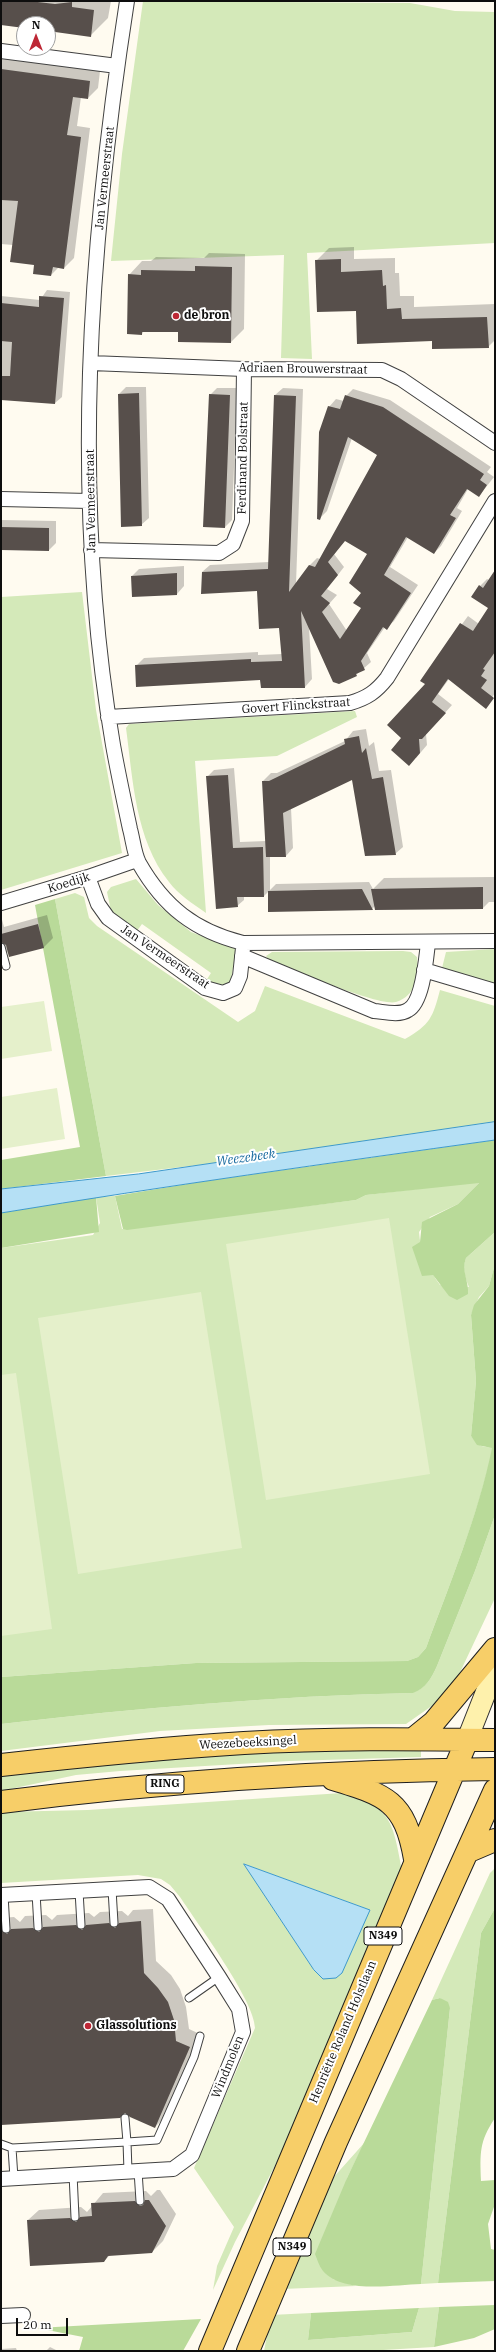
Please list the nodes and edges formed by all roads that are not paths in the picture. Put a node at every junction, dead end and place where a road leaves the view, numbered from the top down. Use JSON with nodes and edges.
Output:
{"nodes":[{"id":1,"x":127,"y":1,"type":"edge"},
{"id":2,"x":1,"y":51,"type":"edge"},
{"id":3,"x":117,"y":66,"type":"junction"},
{"id":4,"x":91,"y":363,"type":"junction"},
{"id":5,"x":244,"y":369,"type":"junction"},
{"id":6,"x":495,"y":443,"type":"edge"},
{"id":7,"x":1,"y":499,"type":"edge"},
{"id":8,"x":89,"y":501,"type":"junction"},
{"id":9,"x":495,"y":501,"type":"edge"},
{"id":10,"x":91,"y":550,"type":"junction"},
{"id":11,"x":108,"y":717,"type":"junction"},
{"id":12,"x":137,"y":860,"type":"junction"},
{"id":13,"x":88,"y":877,"type":"junction"},
{"id":14,"x":1,"y":903,"type":"edge"},
{"id":15,"x":495,"y":941,"type":"edge"},
{"id":16,"x":428,"y":943,"type":"junction"},
{"id":17,"x":1,"y":947,"type":"edge"},
{"id":18,"x":243,"y":950,"type":"junction"},
{"id":19,"x":6,"y":966,"type":"dead end"},
{"id":20,"x":424,"y":970,"type":"junction"},
{"id":21,"x":495,"y":991,"type":"edge"},
{"id":22,"x":495,"y":1649,"type":"edge"},
{"id":23,"x":495,"y":1669,"type":"edge"},
{"id":24,"x":412,"y":1739,"type":"junction"},
{"id":25,"x":467,"y":1740,"type":"junction"},
{"id":26,"x":495,"y":1740,"type":"edge"},
{"id":27,"x":1,"y":1765,"type":"edge"},
{"id":28,"x":455,"y":1769,"type":"junction"},
{"id":29,"x":495,"y":1769,"type":"edge"},
{"id":30,"x":322,"y":1775,"type":"junction"},
{"id":31,"x":495,"y":1790,"type":"edge"},
{"id":32,"x":1,"y":1802,"type":"edge"},
{"id":33,"x":495,"y":1840,"type":"edge"},
{"id":34,"x":469,"y":1851,"type":"junction"},
{"id":35,"x":415,"y":1859,"type":"junction"},
{"id":36,"x":112,"y":1889,"type":"junction"},
{"id":37,"x":79,"y":1891,"type":"junction"},
{"id":38,"x":36,"y":1893,"type":"junction"},
{"id":39,"x":3,"y":1895,"type":"edge"},
{"id":40,"x":114,"y":1923,"type":"dead end"},
{"id":41,"x":81,"y":1925,"type":"dead end"},
{"id":42,"x":38,"y":1927,"type":"dead end"},
{"id":43,"x":6,"y":1929,"type":"dead end"},
{"id":44,"x":219,"y":1978,"type":"junction"},
{"id":45,"x":189,"y":1998,"type":"dead end"},
{"id":46,"x":200,"y":2036,"type":"dead end"},
{"id":47,"x":125,"y":2118,"type":"dead end"},
{"id":48,"x":127,"y":2142,"type":"junction"},
{"id":49,"x":1,"y":2144,"type":"edge"},
{"id":50,"x":12,"y":2148,"type":"junction"},
{"id":51,"x":133,"y":2171,"type":"junction"},
{"id":52,"x":73,"y":2174,"type":"junction"},
{"id":53,"x":7,"y":2178,"type":"edge"},
{"id":54,"x":140,"y":2200,"type":"dead end"},
{"id":55,"x":75,"y":2217,"type":"dead end"},
{"id":56,"x":23,"y":2315,"type":"dead end"},
{"id":57,"x":1,"y":2316,"type":"edge"},
{"id":58,"x":210,"y":2351,"type":"edge"},
{"id":59,"x":248,"y":2351,"type":"edge"}],
"edges":[{"from":1,"to":3,"type":"street","name":"Jan Vermeerstraat"},
{"from":2,"to":3,"type":"street"},
{"from":3,"to":4,"type":"street","name":"Jan Vermeerstraat"},
{"from":4,"to":5,"type":"street","name":"Adriaen Brouwerstraat"},
{"from":4,"to":8,"type":"street","name":"Jan Vermeerstraat"},
{"from":5,"to":6,"type":"street","name":"Adriaen Brouwerstraat"},
{"from":5,"to":10,"type":"street","name":"Ferdinand Bolstraat"},
{"from":7,"to":8,"type":"street"},
{"from":8,"to":10,"type":"street","name":"Jan Vermeerstraat"},
{"from":9,"to":11,"type":"street","name":"Govert Flinckstraat"},
{"from":10,"to":11,"type":"street","name":"Jan Vermeerstraat"},
{"from":11,"to":12,"type":"street","name":"Jan Vermeerstraat"},
{"from":12,"to":13,"type":"street","name":"Koedijk"},
{"from":12,"to":18,"type":"street","name":"Jan Vermeerstraat"},
{"from":13,"to":14,"type":"street","name":"Koedijk"},
{"from":13,"to":18,"type":"street","name":"Jan Vermeerstraat"},
{"from":15,"to":16,"type":"street","name":"Jan Vermeerstraat"},
{"from":16,"to":18,"type":"street","name":"Jan Vermeerstraat"},
{"from":16,"to":20,"type":"street","name":"Jan Vermeerstraat"},
{"from":17,"to":19,"type":"lane"},
{"from":18,"to":20,"type":"street","name":"Jan Vermeerstraat"},
{"from":20,"to":21,"type":"street"},
{"from":22,"to":24,"type":"main road"},
{"from":23,"to":25,"type":"main road","name":"Henriëtte Roland Holstlaan"},
{"from":24,"to":25,"type":"main road","name":"Weezebeeksingel"},
{"from":24,"to":27,"type":"main road","name":"Weezebeeksingel"},
{"from":25,"to":26,"type":"main road","name":"Weezebeeksingel"},
{"from":25,"to":28,"type":"main road","name":"Henriëtte Roland Holstlaan","number":"N349"},
{"from":28,"to":29,"type":"main road","number":"RING"},
{"from":28,"to":30,"type":"main road","number":"RING"},
{"from":28,"to":35,"type":"main road","name":"Henriëtte Roland Holstlaan","number":"N349"},
{"from":30,"to":32,"type":"main road","number":"RING"},
{"from":30,"to":35,"type":"main road"},
{"from":31,"to":34,"type":"main road","number":"N349"},
{"from":33,"to":34,"type":"main road"},
{"from":34,"to":59,"type":"main road","number":"N349"},
{"from":35,"to":58,"type":"main road","name":"Henriëtte Roland Holstlaan","number":"N349"},
{"from":36,"to":37,"type":"street","name":"Windmolen"},
{"from":36,"to":40,"type":"lane"},
{"from":36,"to":44,"type":"street","name":"Windmolen"},
{"from":37,"to":38,"type":"street","name":"Windmolen"},
{"from":37,"to":41,"type":"lane"},
{"from":38,"to":39,"type":"street","name":"Windmolen"},
{"from":38,"to":42,"type":"lane"},
{"from":39,"to":43,"type":"lane"},
{"from":44,"to":45,"type":"lane"},
{"from":44,"to":51,"type":"street","name":"Windmolen"},
{"from":46,"to":48,"type":"lane"},
{"from":47,"to":48,"type":"lane"},
{"from":48,"to":50,"type":"lane"},
{"from":48,"to":51,"type":"lane"},
{"from":49,"to":50,"type":"lane"},
{"from":50,"to":53,"type":"lane"},
{"from":51,"to":52,"type":"street","name":"Windmolen"},
{"from":51,"to":54,"type":"lane"},
{"from":52,"to":53,"type":"street","name":"Windmolen"},
{"from":52,"to":55,"type":"lane"},
{"from":56,"to":57,"type":"street"}]}
